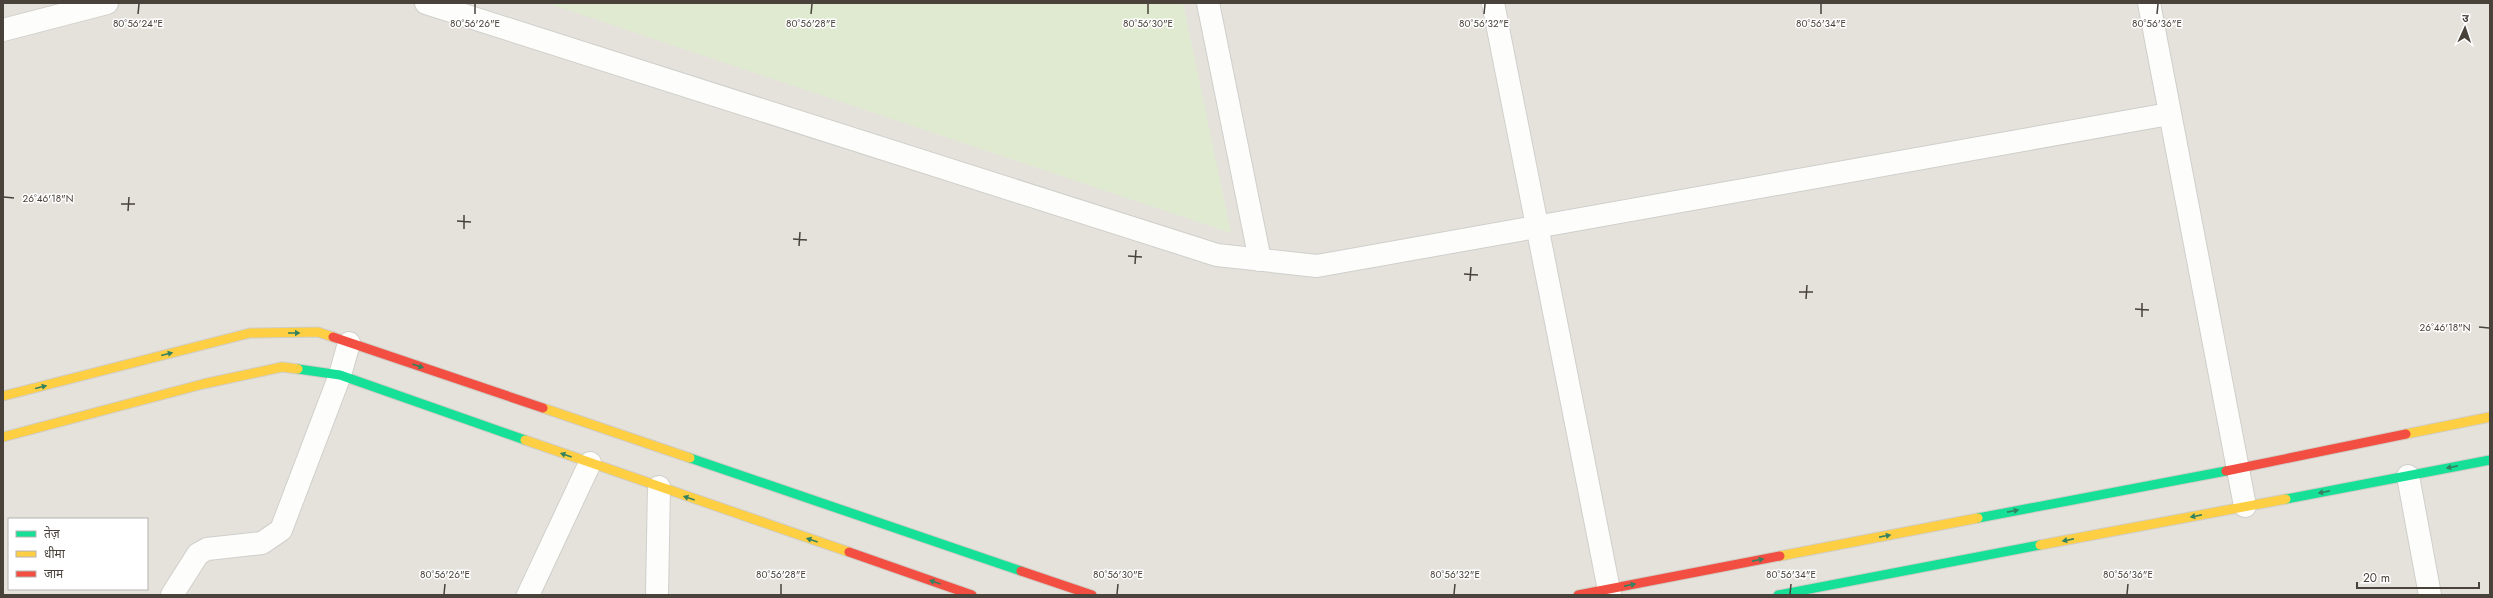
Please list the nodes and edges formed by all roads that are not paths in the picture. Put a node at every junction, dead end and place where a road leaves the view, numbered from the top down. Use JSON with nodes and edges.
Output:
{"nodes":[{"id":1,"x":107,"y":3,"type":"edge"},
{"id":2,"x":426,"y":3,"type":"edge"},
{"id":3,"x":1208,"y":3,"type":"edge"},
{"id":4,"x":1493,"y":3,"type":"edge"},
{"id":5,"x":2149,"y":3,"type":"edge"},
{"id":6,"x":3,"y":30,"type":"edge"},
{"id":7,"x":2170,"y":114,"type":"junction"},
{"id":8,"x":1537,"y":227,"type":"junction"},
{"id":9,"x":1260,"y":260,"type":"junction"},
{"id":10,"x":350,"y":343,"type":"junction"},
{"id":11,"x":340,"y":376,"type":"junction"},
{"id":12,"x":3,"y":396,"type":"edge"},
{"id":13,"x":2490,"y":417,"type":"edge"},
{"id":14,"x":3,"y":437,"type":"edge"},
{"id":15,"x":2490,"y":460,"type":"edge"},
{"id":16,"x":590,"y":464,"type":"junction"},
{"id":17,"x":2239,"y":468,"type":"junction"},
{"id":18,"x":2408,"y":476,"type":"junction"},
{"id":19,"x":659,"y":487,"type":"junction"},
{"id":20,"x":2245,"y":506,"type":"junction"},
{"id":21,"x":1068,"y":591,"type":"edge"},
{"id":22,"x":1609,"y":592,"type":"edge"},
{"id":23,"x":172,"y":595,"type":"edge"},
{"id":24,"x":528,"y":595,"type":"edge"},
{"id":25,"x":657,"y":595,"type":"edge"},
{"id":26,"x":972,"y":595,"type":"edge"},
{"id":27,"x":1092,"y":595,"type":"edge"},
{"id":28,"x":1578,"y":595,"type":"edge"},
{"id":29,"x":1778,"y":595,"type":"edge"},
{"id":30,"x":2430,"y":595,"type":"edge"}],
"edges":[{"from":1,"to":6,"type":"street"},
{"from":2,"to":9,"type":"street"},
{"from":3,"to":9,"type":"street"},
{"from":4,"to":8,"type":"street"},
{"from":5,"to":7,"type":"street"},
{"from":7,"to":8,"type":"street"},
{"from":7,"to":17,"type":"street"},
{"from":8,"to":9,"type":"street"},
{"from":8,"to":22,"type":"street"},
{"from":10,"to":11,"type":"street"},
{"from":12,"to":10,"type":"street","one_way":true},
{"from":10,"to":21,"type":"street","one_way":true},
{"from":11,"to":14,"type":"street"},
{"from":16,"to":11,"type":"street","one_way":true},
{"from":11,"to":23,"type":"street"},
{"from":13,"to":17,"type":"street"},
{"from":15,"to":18,"type":"street","one_way":true},
{"from":16,"to":19,"type":"street"},
{"from":16,"to":24,"type":"street"},
{"from":17,"to":20,"type":"street"},
{"from":22,"to":17,"type":"street","one_way":true},
{"from":18,"to":20,"type":"street","one_way":true},
{"from":18,"to":30,"type":"street"},
{"from":19,"to":25,"type":"street"},
{"from":26,"to":19,"type":"street","one_way":true},
{"from":20,"to":29,"type":"street","one_way":true},
{"from":21,"to":27,"type":"street"},
{"from":22,"to":28,"type":"street"}]}
